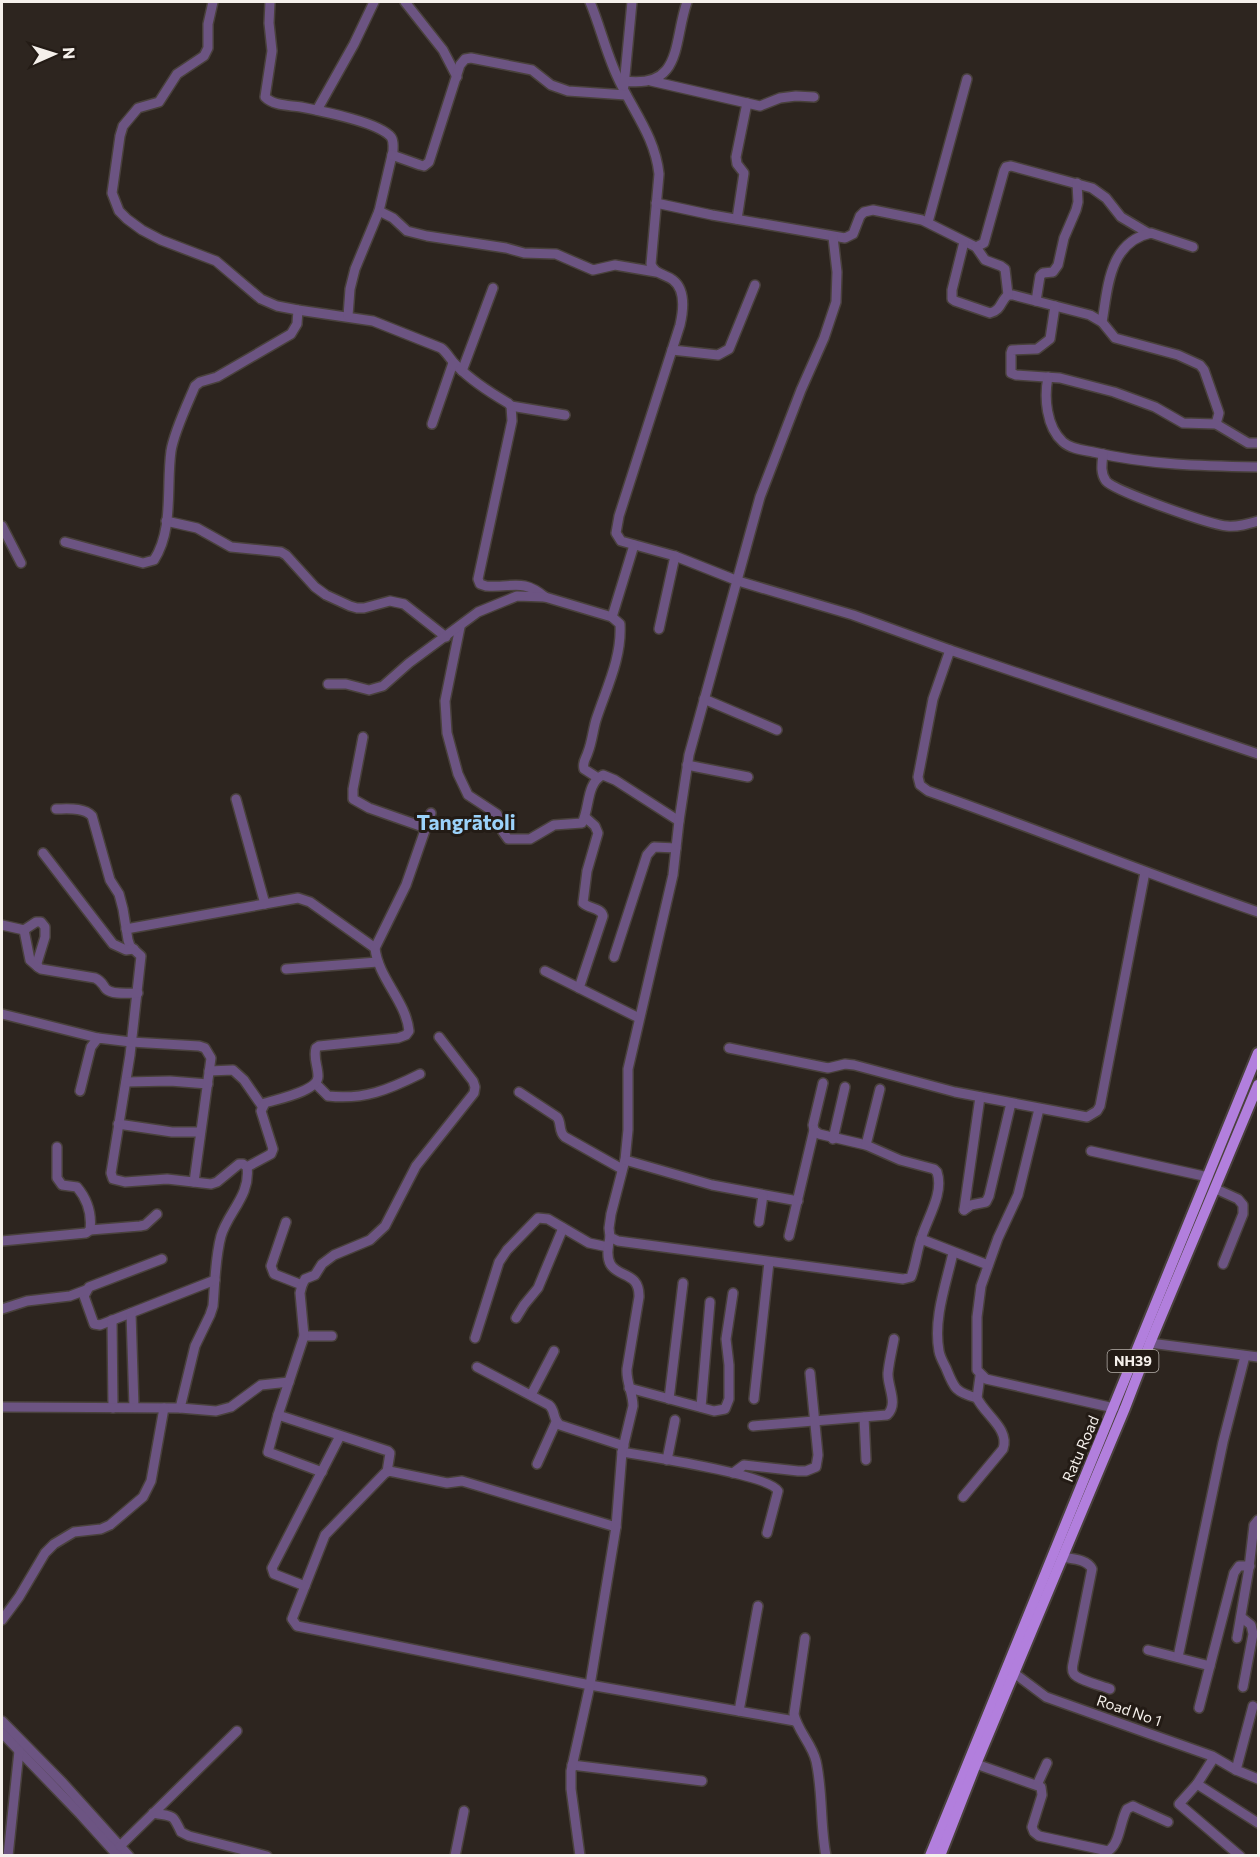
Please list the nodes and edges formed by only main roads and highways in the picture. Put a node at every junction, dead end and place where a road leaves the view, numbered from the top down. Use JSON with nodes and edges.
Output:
{"nodes":[{"id":1,"x":1258,"y":1053,"type":"edge"},
{"id":2,"x":1258,"y":1085,"type":"edge"},
{"id":3,"x":930,"y":1856,"type":"edge"},
{"id":4,"x":940,"y":1856,"type":"edge"}],
"edges":[{"from":1,"to":3,"type":"main road","name":"Ratu Road","number":"NH39"},
{"from":2,"to":4,"type":"main road","name":"Ratu Road"}]}
